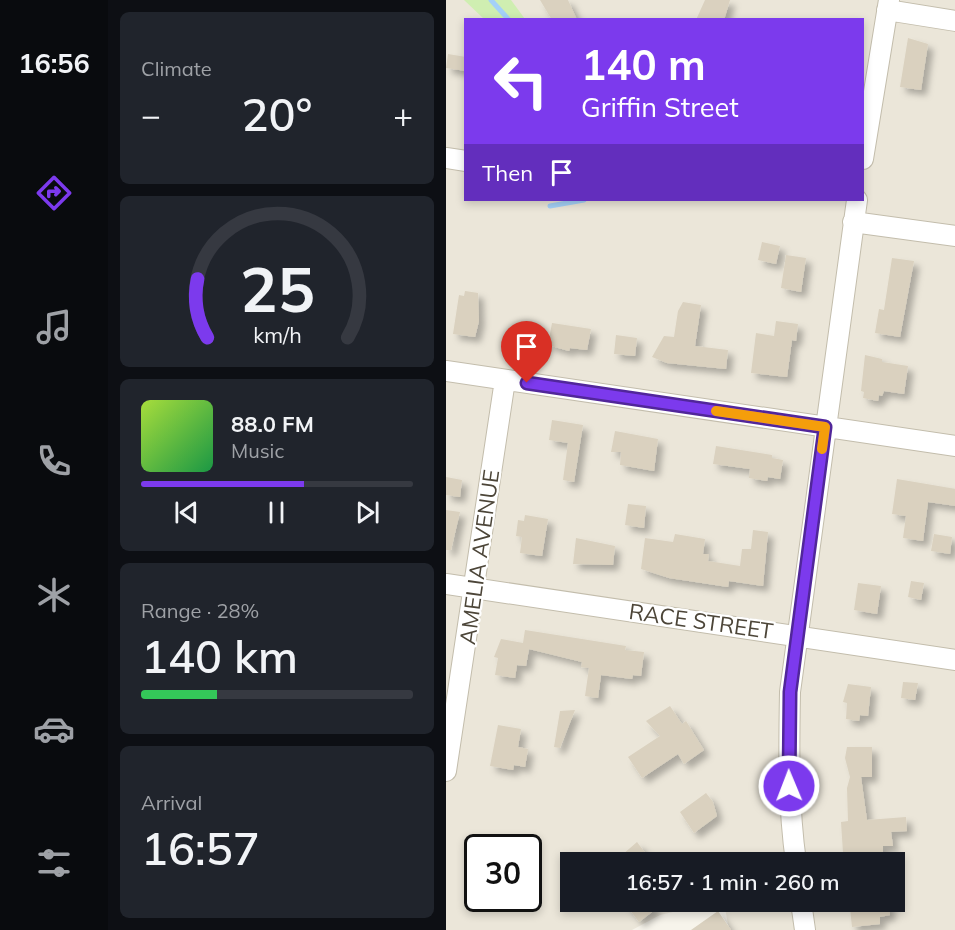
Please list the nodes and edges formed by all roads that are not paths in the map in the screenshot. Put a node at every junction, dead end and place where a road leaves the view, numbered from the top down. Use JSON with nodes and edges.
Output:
{"nodes":[{"id":1,"x":888,"y":5,"type":"edge"},
{"id":2,"x":956,"y":21,"type":"edge"},
{"id":3,"x":864,"y":153,"type":"edge"},
{"id":4,"x":446,"y":158,"type":"edge"},
{"id":5,"x":464,"y":161,"type":"edge"},
{"id":6,"x":857,"y":201,"type":"edge"},
{"id":7,"x":854,"y":222,"type":"junction"},
{"id":8,"x":956,"y":236,"type":"edge"},
{"id":9,"x":446,"y":371,"type":"edge"},
{"id":10,"x":504,"y":380,"type":"junction"},
{"id":11,"x":825,"y":427,"type":"junction"},
{"id":12,"x":956,"y":446,"type":"edge"},
{"id":13,"x":446,"y":584,"type":"edge"},
{"id":14,"x":474,"y":588,"type":"junction"},
{"id":15,"x":797,"y":636,"type":"junction"},
{"id":16,"x":956,"y":660,"type":"edge"},
{"id":17,"x":446,"y":771,"type":"edge"},
{"id":18,"x":795,"y":852,"type":"edge"},
{"id":19,"x":802,"y":912,"type":"edge"},
{"id":20,"x":805,"y":930,"type":"edge"}],
"edges":[{"from":1,"to":2,"type":"street"},
{"from":1,"to":3,"type":"street"},
{"from":4,"to":5,"type":"street"},
{"from":6,"to":7,"type":"street"},
{"from":7,"to":8,"type":"street"},
{"from":7,"to":11,"type":"street"},
{"from":9,"to":10,"type":"street"},
{"from":10,"to":11,"type":"street"},
{"from":10,"to":14,"type":"street","name":"AMELIA AVENUE"},
{"from":11,"to":12,"type":"street"},
{"from":11,"to":15,"type":"street"},
{"from":13,"to":14,"type":"street","name":"RACE STREET"},
{"from":14,"to":15,"type":"street","name":"RACE STREET"},
{"from":14,"to":17,"type":"street","name":"AMELIA AVENUE"},
{"from":15,"to":16,"type":"street","name":"RACE STREET"},
{"from":15,"to":18,"type":"street"},
{"from":19,"to":20,"type":"street"}]}
